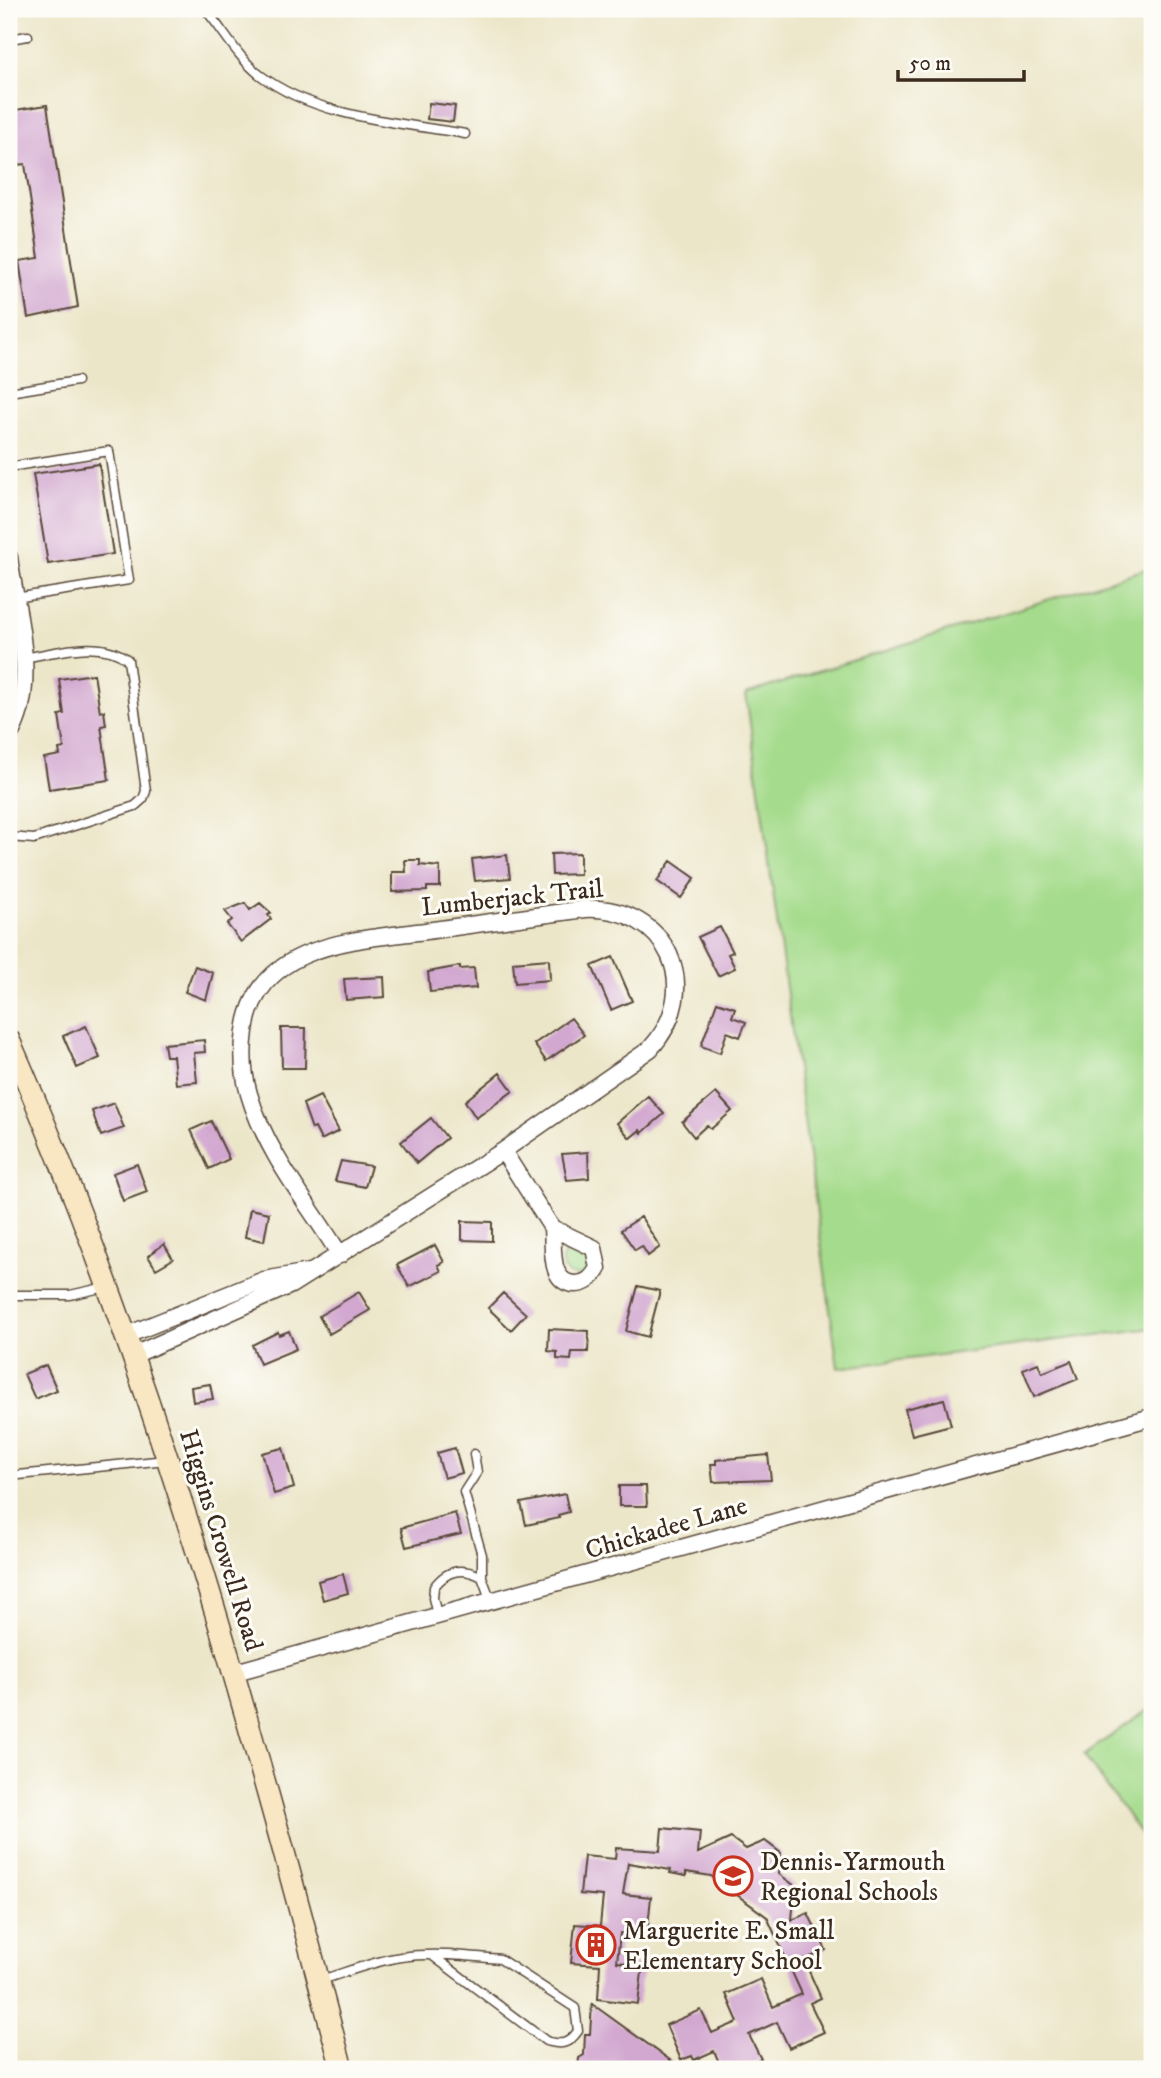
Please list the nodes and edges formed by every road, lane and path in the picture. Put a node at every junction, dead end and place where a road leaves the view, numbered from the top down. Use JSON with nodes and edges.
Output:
{"nodes":[{"id":1,"x":205,"y":9,"type":"edge"},
{"id":2,"x":28,"y":36,"type":"dead end"},
{"id":3,"x":9,"y":39,"type":"edge"},
{"id":4,"x":465,"y":134,"type":"dead end"},
{"id":5,"x":9,"y":225,"type":"edge"},
{"id":6,"x":9,"y":241,"type":"edge"},
{"id":7,"x":77,"y":381,"type":"dead end"},
{"id":8,"x":9,"y":393,"type":"edge"},
{"id":9,"x":9,"y":467,"type":"edge"},
{"id":10,"x":9,"y":557,"type":"edge"},
{"id":11,"x":15,"y":598,"type":"junction"},
{"id":12,"x":23,"y":658,"type":"junction"},
{"id":13,"x":16,"y":700,"type":"edge"},
{"id":14,"x":9,"y":736,"type":"edge"},
{"id":15,"x":9,"y":837,"type":"edge"},
{"id":16,"x":9,"y":1040,"type":"edge"},
{"id":17,"x":503,"y":1151,"type":"junction"},
{"id":18,"x":552,"y":1228,"type":"dead end"},
{"id":19,"x":340,"y":1255,"type":"junction"},
{"id":20,"x":311,"y":1272,"type":"junction"},
{"id":21,"x":108,"y":1286,"type":"junction"},
{"id":22,"x":9,"y":1295,"type":"edge"},
{"id":23,"x":202,"y":1305,"type":"junction"},
{"id":24,"x":209,"y":1323,"type":"junction"},
{"id":25,"x":127,"y":1335,"type":"junction"},
{"id":26,"x":134,"y":1355,"type":"junction"},
{"id":27,"x":1152,"y":1417,"type":"edge"},
{"id":28,"x":474,"y":1454,"type":"dead end"},
{"id":29,"x":169,"y":1459,"type":"junction"},
{"id":30,"x":9,"y":1476,"type":"edge"},
{"id":31,"x":482,"y":1577,"type":"junction"},
{"id":32,"x":491,"y":1601,"type":"junction"},
{"id":33,"x":438,"y":1615,"type":"junction"},
{"id":34,"x":232,"y":1673,"type":"junction"},
{"id":35,"x":433,"y":1956,"type":"junction"},
{"id":36,"x":318,"y":1981,"type":"junction"},
{"id":37,"x":342,"y":2069,"type":"edge"}],
"edges":[{"from":1,"to":4,"type":"lane"},
{"from":2,"to":3,"type":"lane"},
{"from":5,"to":6,"type":"lane"},
{"from":7,"to":8,"type":"lane"},
{"from":9,"to":11,"type":"lane"},
{"from":10,"to":11,"type":"street"},
{"from":11,"to":12,"type":"street"},
{"from":12,"to":13,"type":"street"},
{"from":12,"to":15,"type":"lane"},
{"from":13,"to":14,"type":"street"},
{"from":16,"to":21,"type":"main road","name":"Higgins Crowell Road"},
{"from":17,"to":18,"type":"street"},
{"from":17,"to":19,"type":"street","name":"Lumberjack Trail"},
{"from":17,"to":19,"type":"street","name":"Lumberjack Trail"},
{"from":19,"to":20,"type":"street","name":"Lumberjack Trail"},
{"from":20,"to":23,"type":"street","name":"Lumberjack Trail"},
{"from":20,"to":24,"type":"street","name":"Lumberjack Trail"},
{"from":21,"to":22,"type":"lane"},
{"from":21,"to":25,"type":"main road","name":"Higgins Crowell Road"},
{"from":23,"to":24,"type":"street"},
{"from":23,"to":25,"type":"street","name":"Lumberjack Trail"},
{"from":24,"to":26,"type":"street","name":"Lumberjack Trail"},
{"from":25,"to":26,"type":"main road","name":"Higgins Crowell Road"},
{"from":26,"to":29,"type":"main road","name":"Higgins Crowell Road"},
{"from":27,"to":32,"type":"street","name":"Chickadee Lane"},
{"from":28,"to":31,"type":"lane"},
{"from":29,"to":30,"type":"lane"},
{"from":29,"to":34,"type":"main road","name":"Higgins Crowell Road"},
{"from":31,"to":32,"type":"lane"},
{"from":31,"to":33,"type":"lane"},
{"from":32,"to":33,"type":"street","name":"Chickadee Lane"},
{"from":33,"to":34,"type":"street","name":"Chickadee Lane"},
{"from":34,"to":36,"type":"main road","name":"Higgins Crowell Road"},
{"from":35,"to":35,"type":"lane"},
{"from":35,"to":36,"type":"lane"},
{"from":36,"to":37,"type":"main road","name":"Higgins Crowell Road"}]}
